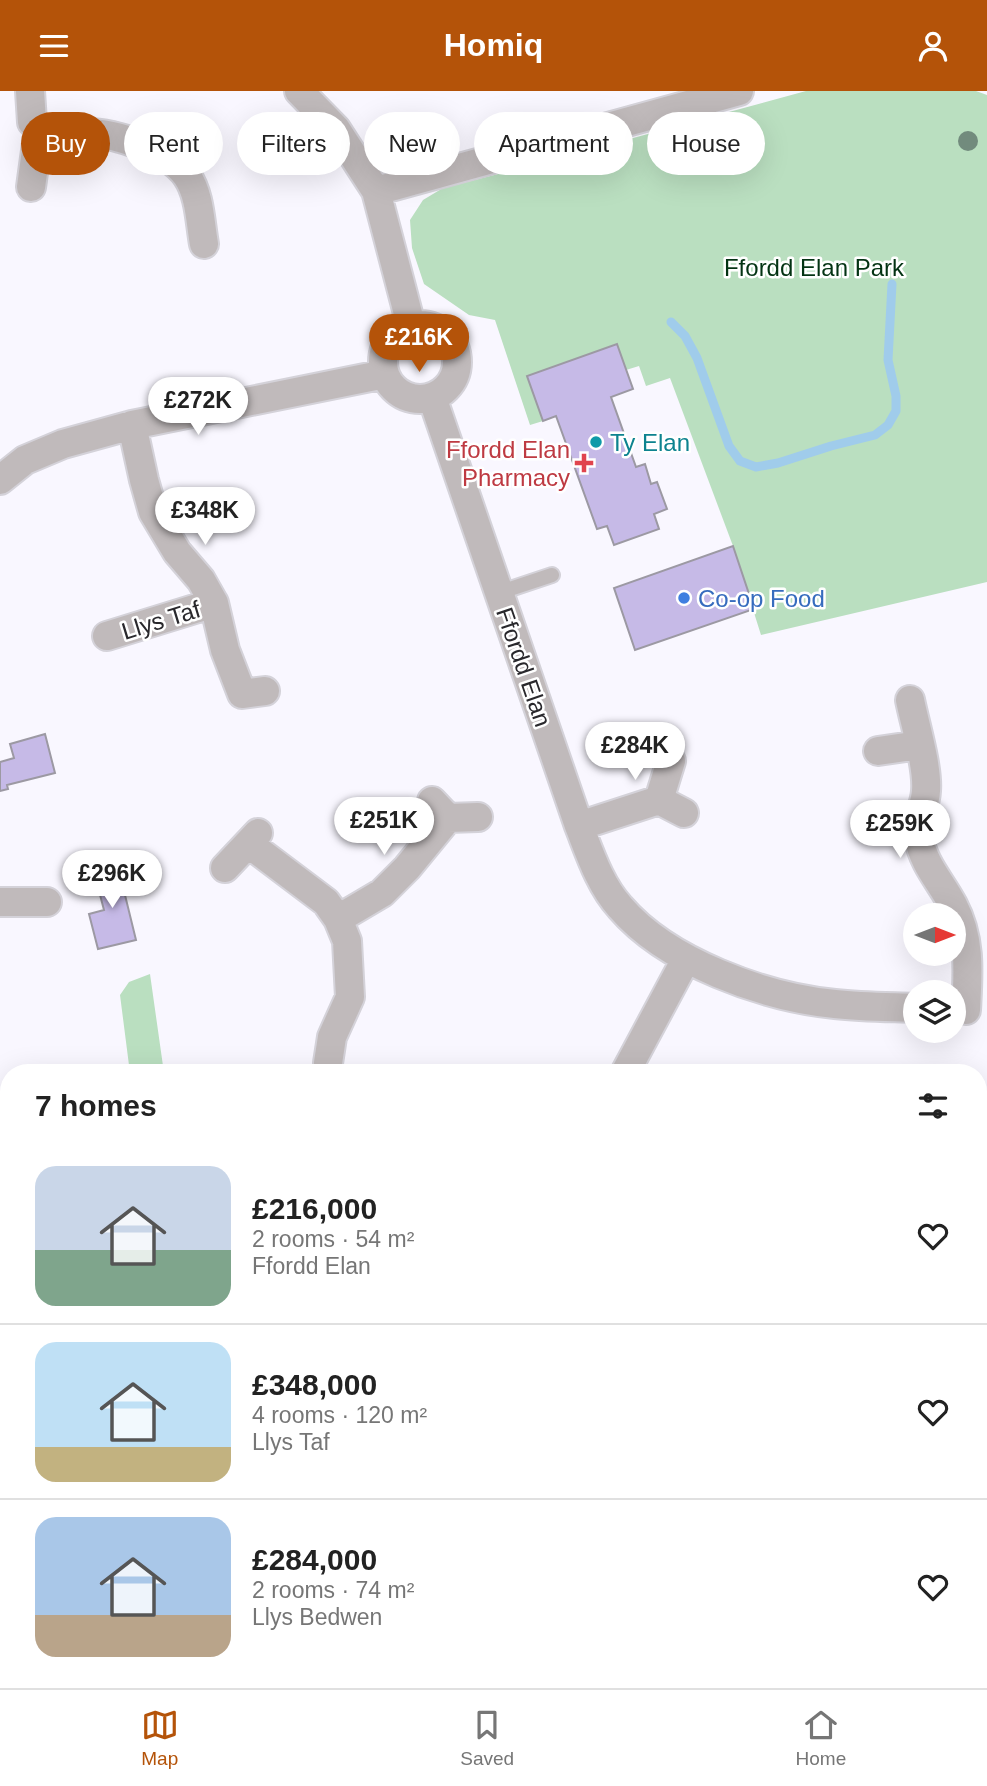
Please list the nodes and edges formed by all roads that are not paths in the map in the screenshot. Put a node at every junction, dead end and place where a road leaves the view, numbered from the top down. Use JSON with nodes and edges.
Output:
{"nodes":[{"id":1,"x":30,"y":91,"type":"edge"},
{"id":2,"x":299,"y":91,"type":"edge"},
{"id":3,"x":739,"y":91,"type":"edge"},
{"id":4,"x":706,"y":95,"type":"edge"},
{"id":5,"x":31,"y":112,"type":"edge"},
{"id":6,"x":110,"y":134,"type":"edge"},
{"id":7,"x":33,"y":175,"type":"edge"},
{"id":8,"x":31,"y":187,"type":"dead end"},
{"id":9,"x":376,"y":191,"type":"junction"},
{"id":10,"x":204,"y":244,"type":"dead end"},
{"id":11,"x":411,"y":325,"type":"junction"},
{"id":12,"x":385,"y":374,"type":"junction"},
{"id":13,"x":432,"y":397,"type":"junction"},
{"id":14,"x":132,"y":425,"type":"junction"},
{"id":15,"x":0,"y":480,"type":"edge"},
{"id":16,"x":552,"y":575,"type":"dead end"},
{"id":17,"x":499,"y":593,"type":"junction"},
{"id":18,"x":215,"y":603,"type":"junction"},
{"id":19,"x":107,"y":636,"type":"dead end"},
{"id":20,"x":265,"y":691,"type":"dead end"},
{"id":21,"x":910,"y":700,"type":"dead end"},
{"id":22,"x":919,"y":745,"type":"junction"},
{"id":23,"x":878,"y":751,"type":"dead end"},
{"id":24,"x":671,"y":761,"type":"dead end"},
{"id":25,"x":659,"y":800,"type":"junction"},
{"id":26,"x":684,"y":813,"type":"dead end"},
{"id":27,"x":478,"y":817,"type":"dead end"},
{"id":28,"x":579,"y":826,"type":"junction"},
{"id":29,"x":225,"y":868,"type":"dead end"},
{"id":30,"x":0,"y":902,"type":"edge"},
{"id":31,"x":47,"y":902,"type":"dead end"},
{"id":32,"x":338,"y":919,"type":"junction"},
{"id":33,"x":686,"y":959,"type":"junction"},
{"id":34,"x":903,"y":1007,"type":"edge"},
{"id":35,"x":969,"y":1010,"type":"edge"},
{"id":36,"x":328,"y":1064,"type":"edge"},
{"id":37,"x":630,"y":1064,"type":"edge"}],
"edges":[{"from":1,"to":5,"type":"street"},
{"from":2,"to":9,"type":"street"},
{"from":3,"to":4,"type":"street"},
{"from":4,"to":9,"type":"street"},
{"from":6,"to":10,"type":"street"},
{"from":7,"to":8,"type":"street"},
{"from":9,"to":11,"type":"street"},
{"from":11,"to":12,"type":"street"},
{"from":11,"to":13,"type":"street"},
{"from":12,"to":13,"type":"street"},
{"from":12,"to":14,"type":"street"},
{"from":13,"to":17,"type":"street","name":"Ffordd Elan"},
{"from":14,"to":15,"type":"street"},
{"from":14,"to":18,"type":"street","name":"Llys Taf"},
{"from":16,"to":17,"type":"lane"},
{"from":17,"to":28,"type":"street","name":"Ffordd Elan"},
{"from":18,"to":19,"type":"street","name":"Llys Taf"},
{"from":18,"to":20,"type":"street","name":"Llys Taf"},
{"from":21,"to":22,"type":"street"},
{"from":22,"to":23,"type":"street"},
{"from":22,"to":35,"type":"street"},
{"from":24,"to":25,"type":"street"},
{"from":25,"to":26,"type":"street"},
{"from":25,"to":28,"type":"street"},
{"from":27,"to":32,"type":"street"},
{"from":28,"to":33,"type":"street","name":"Ffordd Elan"},
{"from":29,"to":32,"type":"street"},
{"from":30,"to":31,"type":"street"},
{"from":32,"to":36,"type":"street"},
{"from":33,"to":34,"type":"street","name":"Ffordd Elan"},
{"from":33,"to":37,"type":"street"}]}
